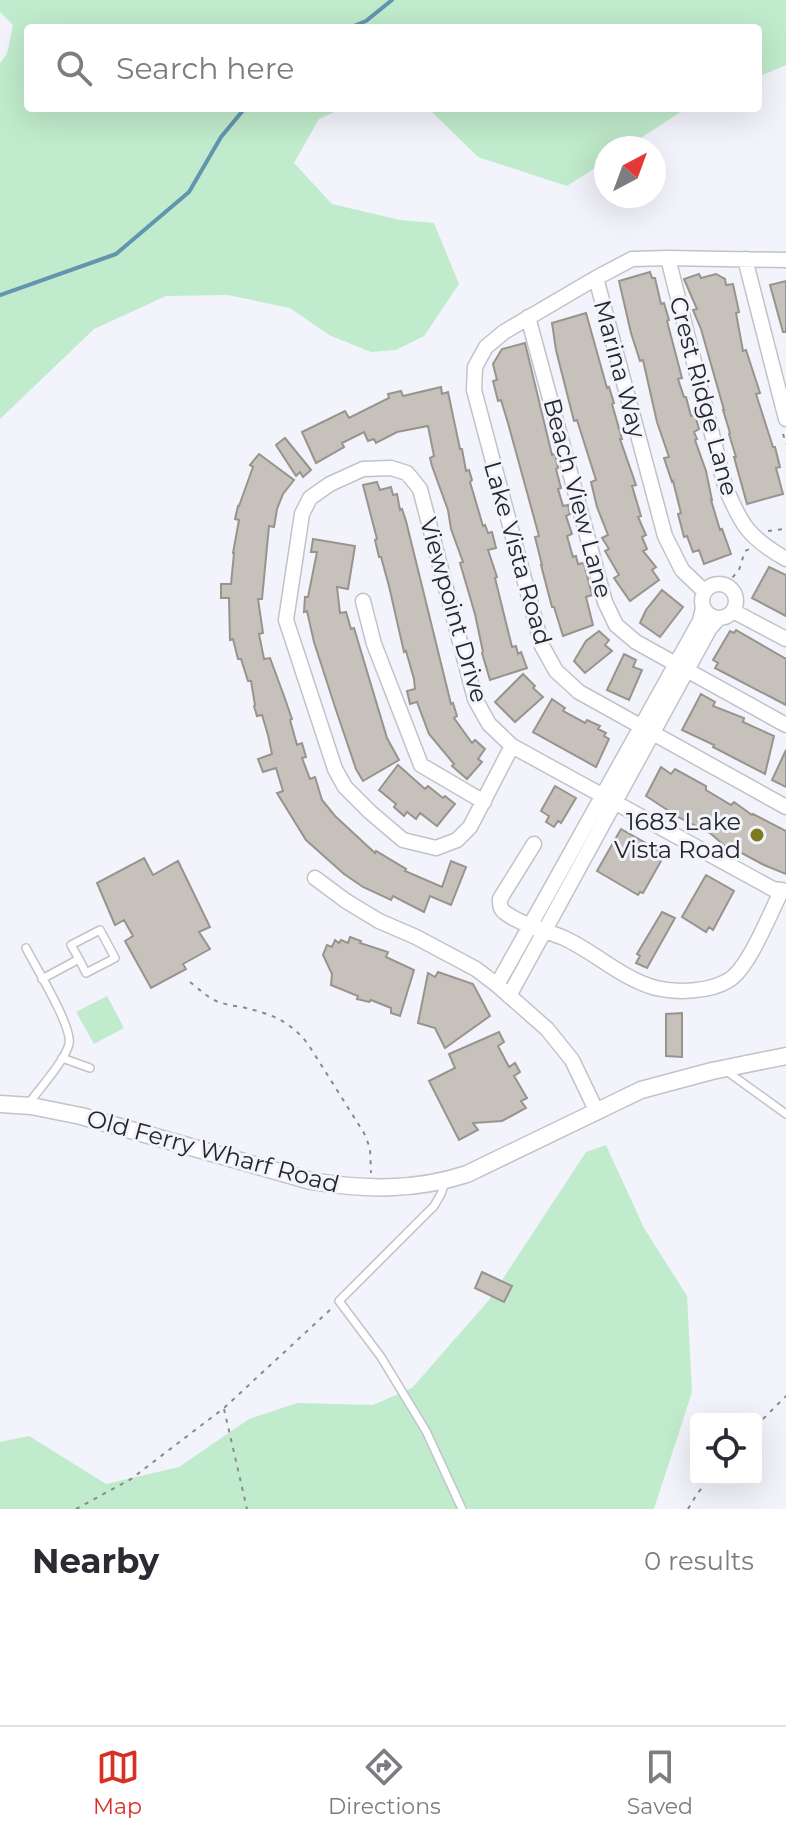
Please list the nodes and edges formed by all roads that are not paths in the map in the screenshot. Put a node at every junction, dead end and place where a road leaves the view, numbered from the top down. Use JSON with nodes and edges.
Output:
{"nodes":[{"id":1,"x":668,"y":258,"type":"junction"},
{"id":2,"x":745,"y":259,"type":"junction"},
{"id":3,"x":786,"y":260,"type":"edge"},
{"id":4,"x":596,"y":278,"type":"junction"},
{"id":5,"x":528,"y":317,"type":"junction"},
{"id":6,"x":786,"y":419,"type":"edge"},
{"id":7,"x":786,"y":559,"type":"edge"},
{"id":8,"x":704,"y":591,"type":"junction"},
{"id":9,"x":363,"y":601,"type":"dead end"},
{"id":10,"x":703,"y":608,"type":"junction"},
{"id":11,"x":733,"y":611,"type":"junction"},
{"id":12,"x":719,"y":618,"type":"junction"},
{"id":13,"x":786,"y":639,"type":"edge"},
{"id":14,"x":682,"y":667,"type":"junction"},
{"id":15,"x":786,"y":725,"type":"edge"},
{"id":16,"x":647,"y":730,"type":"junction"},
{"id":17,"x":512,"y":746,"type":"junction"},
{"id":18,"x":609,"y":799,"type":"junction"},
{"id":19,"x":484,"y":802,"type":"junction"},
{"id":20,"x":786,"y":807,"type":"edge"},
{"id":21,"x":534,"y":844,"type":"dead end"},
{"id":22,"x":315,"y":878,"type":"dead end"},
{"id":23,"x":784,"y":891,"type":"edge"},
{"id":24,"x":537,"y":929,"type":"junction"},
{"id":25,"x":26,"y":948,"type":"dead end"},
{"id":26,"x":79,"y":959,"type":"junction"},
{"id":27,"x":42,"y":979,"type":"junction"},
{"id":28,"x":497,"y":985,"type":"junction"},
{"id":29,"x":509,"y":996,"type":"junction"},
{"id":30,"x":786,"y":1056,"type":"edge"},
{"id":31,"x":62,"y":1058,"type":"junction"},
{"id":32,"x":90,"y":1068,"type":"dead end"},
{"id":33,"x":723,"y":1069,"type":"junction"},
{"id":34,"x":0,"y":1104,"type":"edge"},
{"id":35,"x":26,"y":1106,"type":"junction"},
{"id":36,"x":597,"y":1112,"type":"junction"},
{"id":37,"x":786,"y":1114,"type":"edge"},
{"id":38,"x":445,"y":1182,"type":"junction"},
{"id":39,"x":462,"y":1509,"type":"edge"}],
"edges":[{"from":1,"to":2,"type":"street","name":"Marina Way"},
{"from":1,"to":4,"type":"street","name":"Marina Way"},
{"from":1,"to":7,"type":"street","name":"Crest Ridge Lane"},
{"from":2,"to":3,"type":"street","name":"Marina Way"},
{"from":2,"to":6,"type":"street"},
{"from":4,"to":5,"type":"street","name":"Lake Vista Road"},
{"from":4,"to":8,"type":"street","name":"Marina Way"},
{"from":5,"to":14,"type":"street","name":"Beach View Lane"},
{"from":5,"to":16,"type":"street","name":"Lake Vista Road"},
{"from":8,"to":10,"type":"street"},
{"from":8,"to":11,"type":"street"},
{"from":9,"to":19,"type":"street"},
{"from":10,"to":12,"type":"street"},
{"from":10,"to":14,"type":"street"},
{"from":11,"to":12,"type":"street"},
{"from":11,"to":13,"type":"street"},
{"from":12,"to":14,"type":"street"},
{"from":14,"to":15,"type":"street","name":"Beach View Lane"},
{"from":14,"to":16,"type":"street"},
{"from":16,"to":18,"type":"street"},
{"from":16,"to":20,"type":"street","name":"Lake Vista Road"},
{"from":17,"to":18,"type":"street","name":"Viewpoint Drive"},
{"from":17,"to":19,"type":"street"},
{"from":17,"to":19,"type":"street","name":"Viewpoint Drive"},
{"from":18,"to":23,"type":"street","name":"Viewpoint Drive"},
{"from":18,"to":24,"type":"street"},
{"from":21,"to":24,"type":"street"},
{"from":22,"to":28,"type":"street"},
{"from":23,"to":24,"type":"street"},
{"from":24,"to":28,"type":"street"},
{"from":24,"to":29,"type":"street"},
{"from":25,"to":27,"type":"lane"},
{"from":26,"to":26,"type":"lane"},
{"from":26,"to":27,"type":"lane"},
{"from":27,"to":31,"type":"lane"},
{"from":28,"to":29,"type":"street"},
{"from":29,"to":36,"type":"street"},
{"from":30,"to":33,"type":"street","name":"Old Ferry Wharf Road"},
{"from":31,"to":32,"type":"lane"},
{"from":31,"to":35,"type":"lane"},
{"from":33,"to":36,"type":"street","name":"Old Ferry Wharf Road"},
{"from":33,"to":37,"type":"lane"},
{"from":34,"to":35,"type":"street","name":"Old Ferry Wharf Road"},
{"from":35,"to":38,"type":"street","name":"Old Ferry Wharf Road"},
{"from":36,"to":38,"type":"street","name":"Old Ferry Wharf Road"},
{"from":38,"to":39,"type":"lane"}]}
